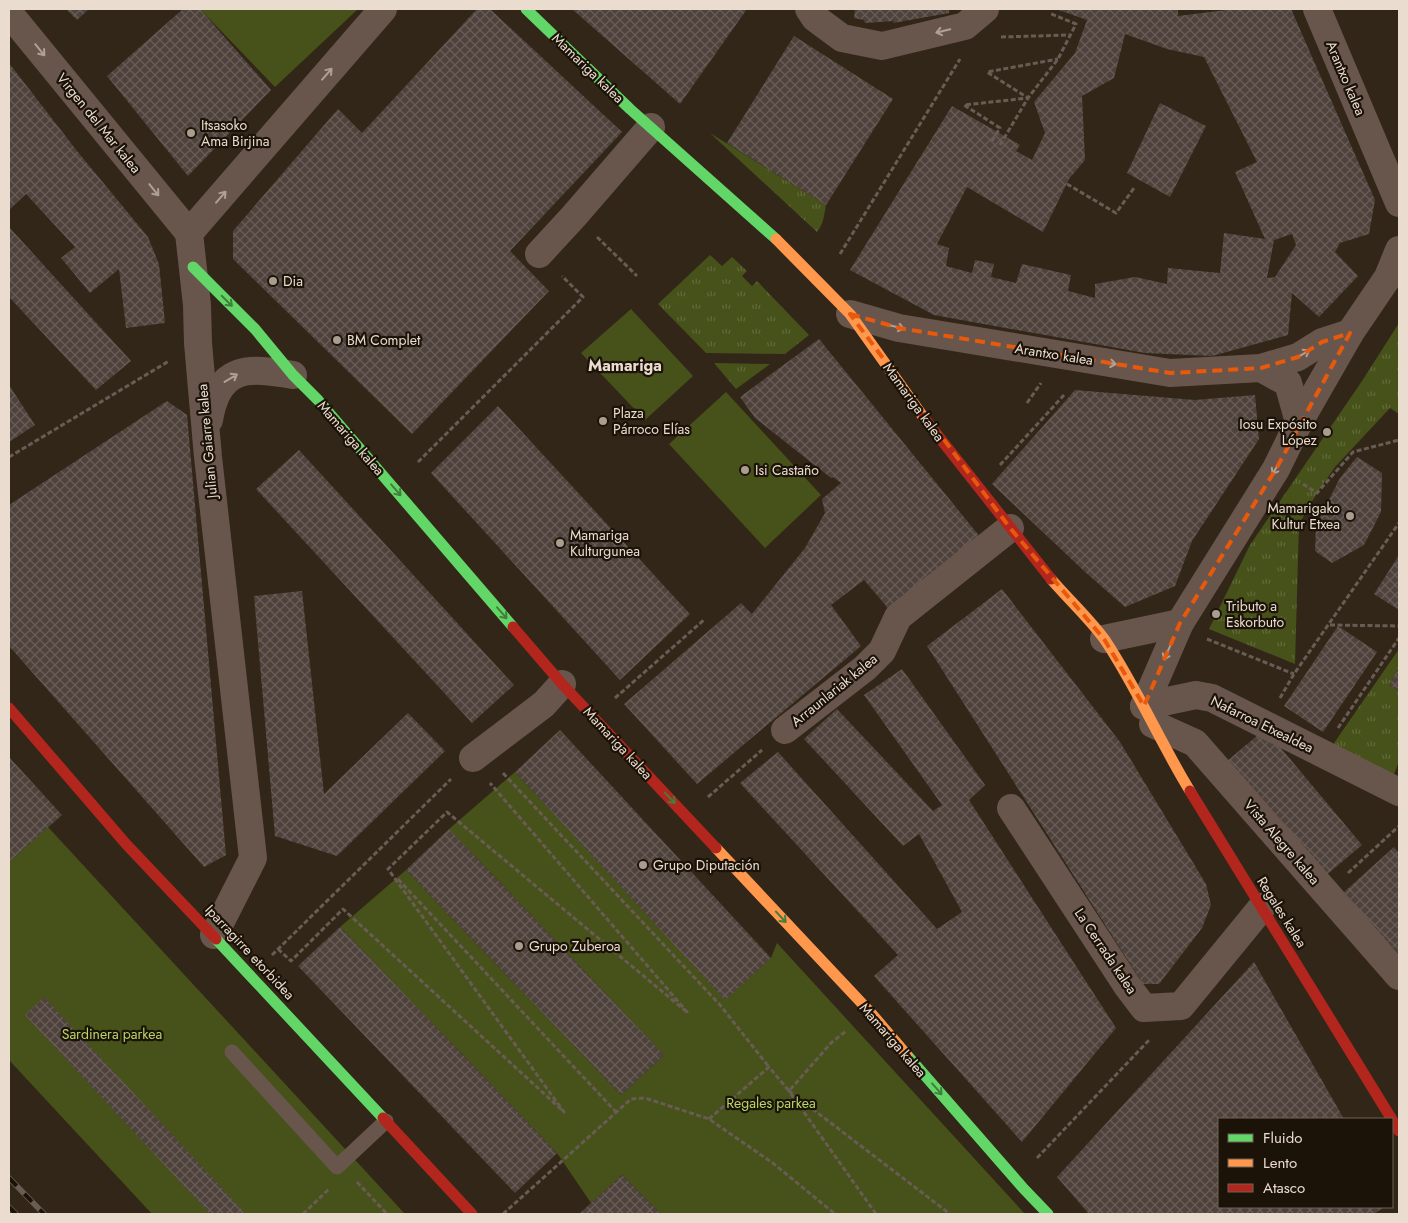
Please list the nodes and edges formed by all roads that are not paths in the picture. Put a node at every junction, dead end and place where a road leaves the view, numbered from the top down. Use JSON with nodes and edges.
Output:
{"nodes":[{"id":1,"x":383,"y":9,"type":"edge"},
{"id":2,"x":526,"y":9,"type":"edge"},
{"id":3,"x":809,"y":9,"type":"edge"},
{"id":4,"x":985,"y":9,"type":"edge"},
{"id":5,"x":1317,"y":9,"type":"edge"},
{"id":6,"x":9,"y":13,"type":"edge"},
{"id":7,"x":650,"y":127,"type":"junction"},
{"id":8,"x":1399,"y":203,"type":"edge"},
{"id":9,"x":189,"y":233,"type":"junction"},
{"id":10,"x":1399,"y":250,"type":"edge"},
{"id":11,"x":539,"y":254,"type":"dead end"},
{"id":12,"x":193,"y":267,"type":"junction"},
{"id":13,"x":850,"y":314,"type":"junction"},
{"id":14,"x":1350,"y":333,"type":"junction"},
{"id":15,"x":1261,"y":368,"type":"junction"},
{"id":16,"x":293,"y":375,"type":"junction"},
{"id":17,"x":1299,"y":422,"type":"junction"},
{"id":18,"x":206,"y":436,"type":"junction"},
{"id":19,"x":1010,"y":528,"type":"junction"},
{"id":20,"x":1180,"y":623,"type":"junction"},
{"id":21,"x":1104,"y":639,"type":"junction"},
{"id":22,"x":562,"y":684,"type":"junction"},
{"id":23,"x":9,"y":708,"type":"edge"},
{"id":24,"x":1149,"y":715,"type":"junction"},
{"id":25,"x":785,"y":730,"type":"road end"},
{"id":26,"x":482,"y":756,"type":"road end"},
{"id":27,"x":1399,"y":792,"type":"edge"},
{"id":28,"x":1011,"y":808,"type":"dead end"},
{"id":29,"x":1262,"y":907,"type":"junction"},
{"id":30,"x":214,"y":935,"type":"junction"},
{"id":31,"x":1399,"y":976,"type":"edge"},
{"id":32,"x":232,"y":1052,"type":"dead end"},
{"id":33,"x":1391,"y":1118,"type":"edge"},
{"id":34,"x":386,"y":1121,"type":"junction"},
{"id":35,"x":472,"y":1214,"type":"edge"},
{"id":36,"x":1048,"y":1214,"type":"edge"}],
"edges":[{"from":9,"to":1,"type":"street","one_way":true},
{"from":2,"to":7,"type":"street","name":"Mamariga kalea"},
{"from":4,"to":3,"type":"street","one_way":true},
{"from":5,"to":8,"type":"street","name":"Arantxo kalea"},
{"from":6,"to":9,"type":"street","name":"Virgen del Mar kalea","one_way":true},
{"from":7,"to":11,"type":"street"},
{"from":7,"to":13,"type":"street","name":"Mamariga kalea"},
{"from":9,"to":12,"type":"street","name":"Julian Gaiarre kalea"},
{"from":10,"to":14,"type":"street"},
{"from":12,"to":16,"type":"street","name":"Mamariga kalea","one_way":true},
{"from":12,"to":18,"type":"street","name":"Julian Gaiarre kalea"},
{"from":13,"to":15,"type":"street","name":"Arantxo kalea","one_way":true},
{"from":13,"to":19,"type":"street","name":"Mamariga kalea"},
{"from":15,"to":14,"type":"street","name":"Arantxo kalea","one_way":true},
{"from":14,"to":17,"type":"street"},
{"from":15,"to":17,"type":"street"},
{"from":18,"to":16,"type":"street","one_way":true},
{"from":16,"to":22,"type":"street","name":"Mamariga kalea","one_way":true},
{"from":17,"to":20,"type":"street","one_way":true},
{"from":18,"to":30,"type":"street","name":"Julian Gaiarre kalea"},
{"from":19,"to":21,"type":"street","name":"Mamariga kalea"},
{"from":19,"to":25,"type":"street","name":"Arraunlariak kalea"},
{"from":20,"to":21,"type":"street"},
{"from":20,"to":24,"type":"street","one_way":true},
{"from":21,"to":24,"type":"street","name":"Mamariga kalea"},
{"from":22,"to":26,"type":"street"},
{"from":22,"to":36,"type":"street","name":"Mamariga kalea","one_way":true},
{"from":23,"to":30,"type":"street","name":"Iparragirre etorbidea"},
{"from":24,"to":27,"type":"street","name":"Nafarroa Etxealdea"},
{"from":24,"to":29,"type":"street","name":"Regales kalea"},
{"from":24,"to":31,"type":"street","name":"Vista Alegre kalea"},
{"from":28,"to":29,"type":"street","name":"La Cerrada kalea"},
{"from":29,"to":33,"type":"street","name":"Regales kalea"},
{"from":30,"to":34,"type":"street","name":"Iparragirre etorbidea"},
{"from":32,"to":34,"type":"lane"},
{"from":34,"to":35,"type":"street","name":"Iparragirre etorbidea"}]}
